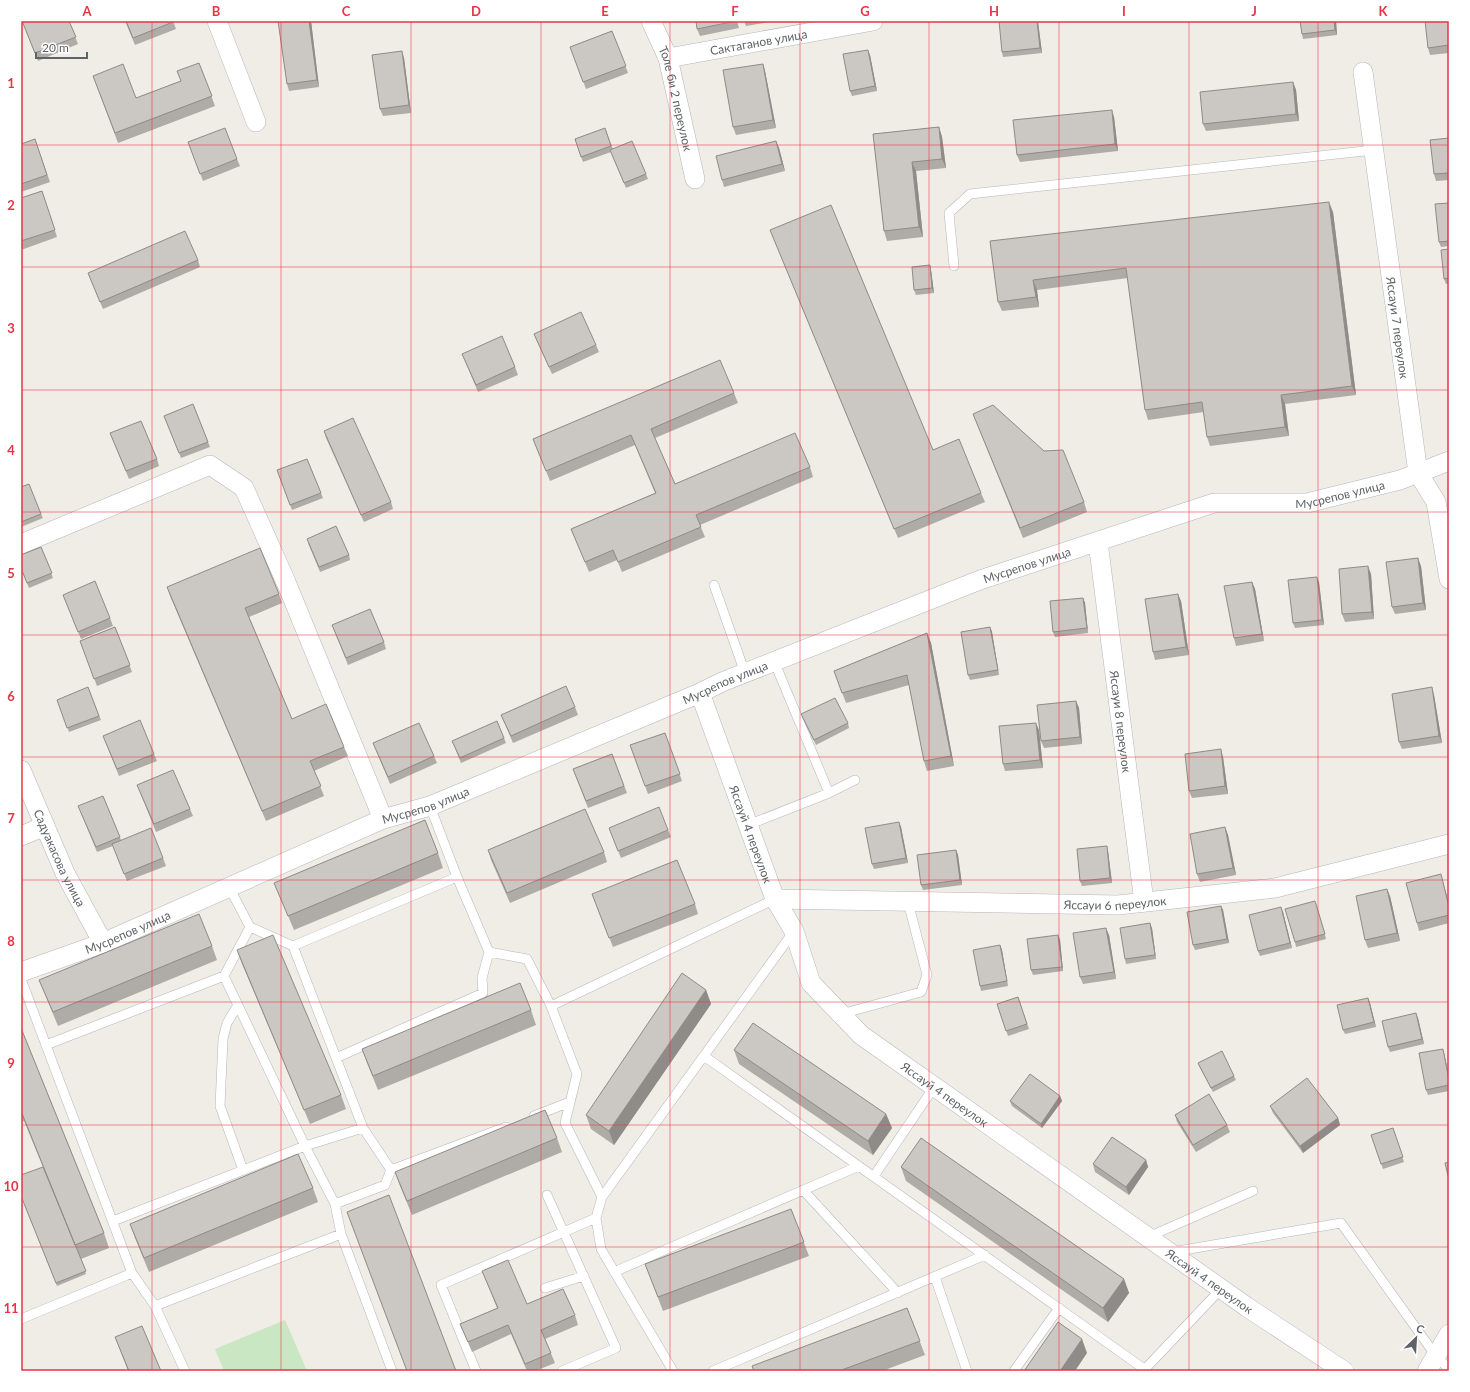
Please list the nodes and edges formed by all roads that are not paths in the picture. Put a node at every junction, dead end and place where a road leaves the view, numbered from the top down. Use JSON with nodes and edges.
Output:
{"nodes":[{"id":1,"x":217,"y":21,"type":"edge"},
{"id":2,"x":651,"y":21,"type":"edge"},
{"id":3,"x":873,"y":21,"type":"edge"},
{"id":4,"x":668,"y":58,"type":"junction"},
{"id":5,"x":1363,"y":72,"type":"dead end"},
{"id":6,"x":256,"y":122,"type":"dead end"},
{"id":7,"x":1374,"y":150,"type":"junction"},
{"id":8,"x":695,"y":179,"type":"dead end"},
{"id":9,"x":954,"y":266,"type":"dead end"},
{"id":10,"x":1449,"y":461,"type":"edge"},
{"id":11,"x":1418,"y":472,"type":"junction"},
{"id":12,"x":1098,"y":542,"type":"junction"},
{"id":13,"x":21,"y":544,"type":"edge"},
{"id":14,"x":1449,"y":579,"type":"edge"},
{"id":15,"x":714,"y":586,"type":"dead end"},
{"id":16,"x":774,"y":661,"type":"junction"},
{"id":17,"x":745,"y":673,"type":"junction"},
{"id":18,"x":700,"y":692,"type":"junction"},
{"id":19,"x":21,"y":770,"type":"edge"},
{"id":20,"x":856,"y":780,"type":"dead end"},
{"id":21,"x":829,"y":793,"type":"junction"},
{"id":22,"x":430,"y":806,"type":"junction"},
{"id":23,"x":383,"y":819,"type":"junction"},
{"id":24,"x":748,"y":825,"type":"junction"},
{"id":25,"x":45,"y":826,"type":"junction"},
{"id":26,"x":21,"y":836,"type":"edge"},
{"id":27,"x":1449,"y":844,"type":"edge"},
{"id":28,"x":457,"y":878,"type":"junction"},
{"id":29,"x":229,"y":887,"type":"junction"},
{"id":30,"x":775,"y":900,"type":"junction"},
{"id":31,"x":908,"y":902,"type":"junction"},
{"id":32,"x":1144,"y":902,"type":"junction"},
{"id":33,"x":250,"y":927,"type":"junction"},
{"id":34,"x":794,"y":931,"type":"junction"},
{"id":35,"x":103,"y":943,"type":"junction"},
{"id":36,"x":293,"y":946,"type":"junction"},
{"id":37,"x":489,"y":952,"type":"junction"},
{"id":38,"x":21,"y":972,"type":"edge"},
{"id":39,"x":224,"y":976,"type":"junction"},
{"id":40,"x":21,"y":979,"type":"edge"},
{"id":41,"x":238,"y":1005,"type":"junction"},
{"id":42,"x":551,"y":1006,"type":"junction"},
{"id":43,"x":841,"y":1014,"type":"junction"},
{"id":44,"x":46,"y":1045,"type":"junction"},
{"id":45,"x":704,"y":1056,"type":"junction"},
{"id":46,"x":336,"y":1058,"type":"junction"},
{"id":47,"x":934,"y":1087,"type":"junction"},
{"id":48,"x":570,"y":1102,"type":"junction"},
{"id":49,"x":363,"y":1128,"type":"junction"},
{"id":50,"x":304,"y":1146,"type":"junction"},
{"id":51,"x":859,"y":1166,"type":"junction"},
{"id":52,"x":244,"y":1170,"type":"junction"},
{"id":53,"x":391,"y":1170,"type":"junction"},
{"id":54,"x":874,"y":1176,"type":"junction"},
{"id":55,"x":803,"y":1190,"type":"junction"},
{"id":56,"x":1253,"y":1190,"type":"dead end"},
{"id":57,"x":548,"y":1195,"type":"dead end"},
{"id":58,"x":602,"y":1197,"type":"junction"},
{"id":59,"x":335,"y":1204,"type":"junction"},
{"id":60,"x":596,"y":1218,"type":"junction"},
{"id":61,"x":112,"y":1221,"type":"junction"},
{"id":62,"x":565,"y":1232,"type":"junction"},
{"id":63,"x":341,"y":1234,"type":"junction"},
{"id":64,"x":1148,"y":1238,"type":"junction"},
{"id":65,"x":1170,"y":1253,"type":"junction"},
{"id":66,"x":985,"y":1256,"type":"junction"},
{"id":67,"x":614,"y":1272,"type":"junction"},
{"id":68,"x":132,"y":1273,"type":"junction"},
{"id":69,"x":584,"y":1276,"type":"junction"},
{"id":70,"x":935,"y":1277,"type":"junction"},
{"id":71,"x":545,"y":1288,"type":"dead end"},
{"id":72,"x":1221,"y":1289,"type":"junction"},
{"id":73,"x":898,"y":1293,"type":"junction"},
{"id":74,"x":156,"y":1306,"type":"junction"},
{"id":75,"x":1059,"y":1308,"type":"junction"},
{"id":76,"x":21,"y":1319,"type":"edge"},
{"id":77,"x":1449,"y":1334,"type":"edge"},
{"id":78,"x":1438,"y":1365,"type":"edge"},
{"id":79,"x":1146,"y":1370,"type":"edge"},
{"id":80,"x":185,"y":1371,"type":"edge"},
{"id":81,"x":392,"y":1371,"type":"edge"},
{"id":82,"x":476,"y":1371,"type":"edge"},
{"id":83,"x":562,"y":1371,"type":"edge"},
{"id":84,"x":673,"y":1371,"type":"edge"},
{"id":85,"x":713,"y":1371,"type":"edge"},
{"id":86,"x":967,"y":1371,"type":"edge"},
{"id":87,"x":1014,"y":1371,"type":"edge"},
{"id":88,"x":1344,"y":1371,"type":"edge"}],
"edges":[{"from":1,"to":6,"type":"street"},
{"from":2,"to":4,"type":"street","name":"Толе би 2 переулок"},
{"from":3,"to":4,"type":"street","name":"Сактаганов улица"},
{"from":4,"to":8,"type":"street","name":"Толе би 2 переулок"},
{"from":5,"to":7,"type":"street","name":"Яссауи 7 переулок"},
{"from":7,"to":9,"type":"lane"},
{"from":7,"to":11,"type":"street","name":"Яссауи 7 переулок"},
{"from":10,"to":11,"type":"street","name":"Мусрепов улица"},
{"from":11,"to":12,"type":"street","name":"Мусрепов улица"},
{"from":11,"to":14,"type":"street","name":"Яссауи 7 переулок"},
{"from":12,"to":16,"type":"street","name":"Мусрепов улица"},
{"from":12,"to":32,"type":"street","name":"Яссауи 8 переулок"},
{"from":13,"to":23,"type":"street"},
{"from":15,"to":17,"type":"lane"},
{"from":16,"to":17,"type":"street","name":"Мусрепов улица"},
{"from":16,"to":21,"type":"lane"},
{"from":17,"to":18,"type":"street","name":"Мусрепов улица"},
{"from":18,"to":22,"type":"street","name":"Мусрепов улица"},
{"from":18,"to":24,"type":"street","name":"Яссауй 4 переулок"},
{"from":19,"to":25,"type":"street","name":"Садуакасова улица"},
{"from":20,"to":21,"type":"lane"},
{"from":21,"to":24,"type":"lane"},
{"from":22,"to":23,"type":"street","name":"Мусрепов улица"},
{"from":22,"to":28,"type":"lane"},
{"from":23,"to":29,"type":"street","name":"Мусрепов улица"},
{"from":24,"to":30,"type":"street","name":"Яссауй 4 переулок"},
{"from":25,"to":26,"type":"street"},
{"from":25,"to":35,"type":"street","name":"Садуакасова улица"},
{"from":27,"to":32,"type":"street","name":"Яссауи 6 переулок"},
{"from":28,"to":36,"type":"lane"},
{"from":28,"to":37,"type":"lane"},
{"from":29,"to":33,"type":"lane"},
{"from":29,"to":35,"type":"street","name":"Мусрепов улица"},
{"from":30,"to":31,"type":"street","name":"Яссауи 6 переулок"},
{"from":30,"to":34,"type":"street","name":"Яссауй 4 переулок"},
{"from":30,"to":42,"type":"lane"},
{"from":31,"to":32,"type":"street","name":"Яссауи 6 переулок"},
{"from":31,"to":43,"type":"lane"},
{"from":33,"to":36,"type":"lane"},
{"from":33,"to":39,"type":"lane"},
{"from":34,"to":43,"type":"street","name":"Яссауй 4 переулок"},
{"from":34,"to":45,"type":"lane"},
{"from":35,"to":38,"type":"street","name":"Мусрепов улица"},
{"from":36,"to":46,"type":"lane"},
{"from":37,"to":42,"type":"lane"},
{"from":37,"to":46,"type":"lane"},
{"from":39,"to":41,"type":"lane"},
{"from":39,"to":44,"type":"lane"},
{"from":40,"to":44,"type":"lane"},
{"from":41,"to":50,"type":"lane"},
{"from":41,"to":52,"type":"lane"},
{"from":42,"to":48,"type":"lane"},
{"from":43,"to":47,"type":"street","name":"Яссауй 4 переулок"},
{"from":44,"to":61,"type":"lane"},
{"from":45,"to":51,"type":"lane"},
{"from":45,"to":58,"type":"lane"},
{"from":46,"to":49,"type":"lane"},
{"from":47,"to":54,"type":"lane"},
{"from":47,"to":64,"type":"street","name":"Яссауй 4 переулок"},
{"from":48,"to":53,"type":"lane"},
{"from":48,"to":58,"type":"lane"},
{"from":49,"to":50,"type":"lane"},
{"from":49,"to":53,"type":"lane"},
{"from":50,"to":52,"type":"lane"},
{"from":50,"to":59,"type":"lane"},
{"from":51,"to":54,"type":"lane"},
{"from":51,"to":55,"type":"lane"},
{"from":52,"to":61,"type":"lane"},
{"from":53,"to":59,"type":"lane"},
{"from":54,"to":66,"type":"lane"},
{"from":55,"to":67,"type":"lane"},
{"from":55,"to":73,"type":"lane"},
{"from":56,"to":64,"type":"lane"},
{"from":57,"to":62,"type":"lane"},
{"from":58,"to":60,"type":"lane"},
{"from":59,"to":63,"type":"lane"},
{"from":60,"to":62,"type":"lane"},
{"from":60,"to":67,"type":"lane"},
{"from":61,"to":68,"type":"lane"},
{"from":62,"to":69,"type":"lane"},
{"from":62,"to":82,"type":"lane"},
{"from":63,"to":74,"type":"lane"},
{"from":63,"to":81,"type":"lane"},
{"from":64,"to":65,"type":"street","name":"Яссауй 4 переулок"},
{"from":65,"to":72,"type":"street","name":"Яссауй 4 переулок"},
{"from":65,"to":78,"type":"lane"},
{"from":66,"to":70,"type":"lane"},
{"from":66,"to":75,"type":"lane"},
{"from":67,"to":84,"type":"lane"},
{"from":68,"to":74,"type":"lane"},
{"from":68,"to":76,"type":"lane"},
{"from":69,"to":71,"type":"lane"},
{"from":69,"to":83,"type":"lane"},
{"from":70,"to":73,"type":"lane"},
{"from":70,"to":86,"type":"lane"},
{"from":72,"to":79,"type":"lane"},
{"from":72,"to":88,"type":"street","name":"Яссауй 4 переулок"},
{"from":73,"to":85,"type":"lane"},
{"from":74,"to":80,"type":"lane"},
{"from":75,"to":79,"type":"lane"},
{"from":75,"to":87,"type":"lane"},
{"from":77,"to":78,"type":"street"}]}
